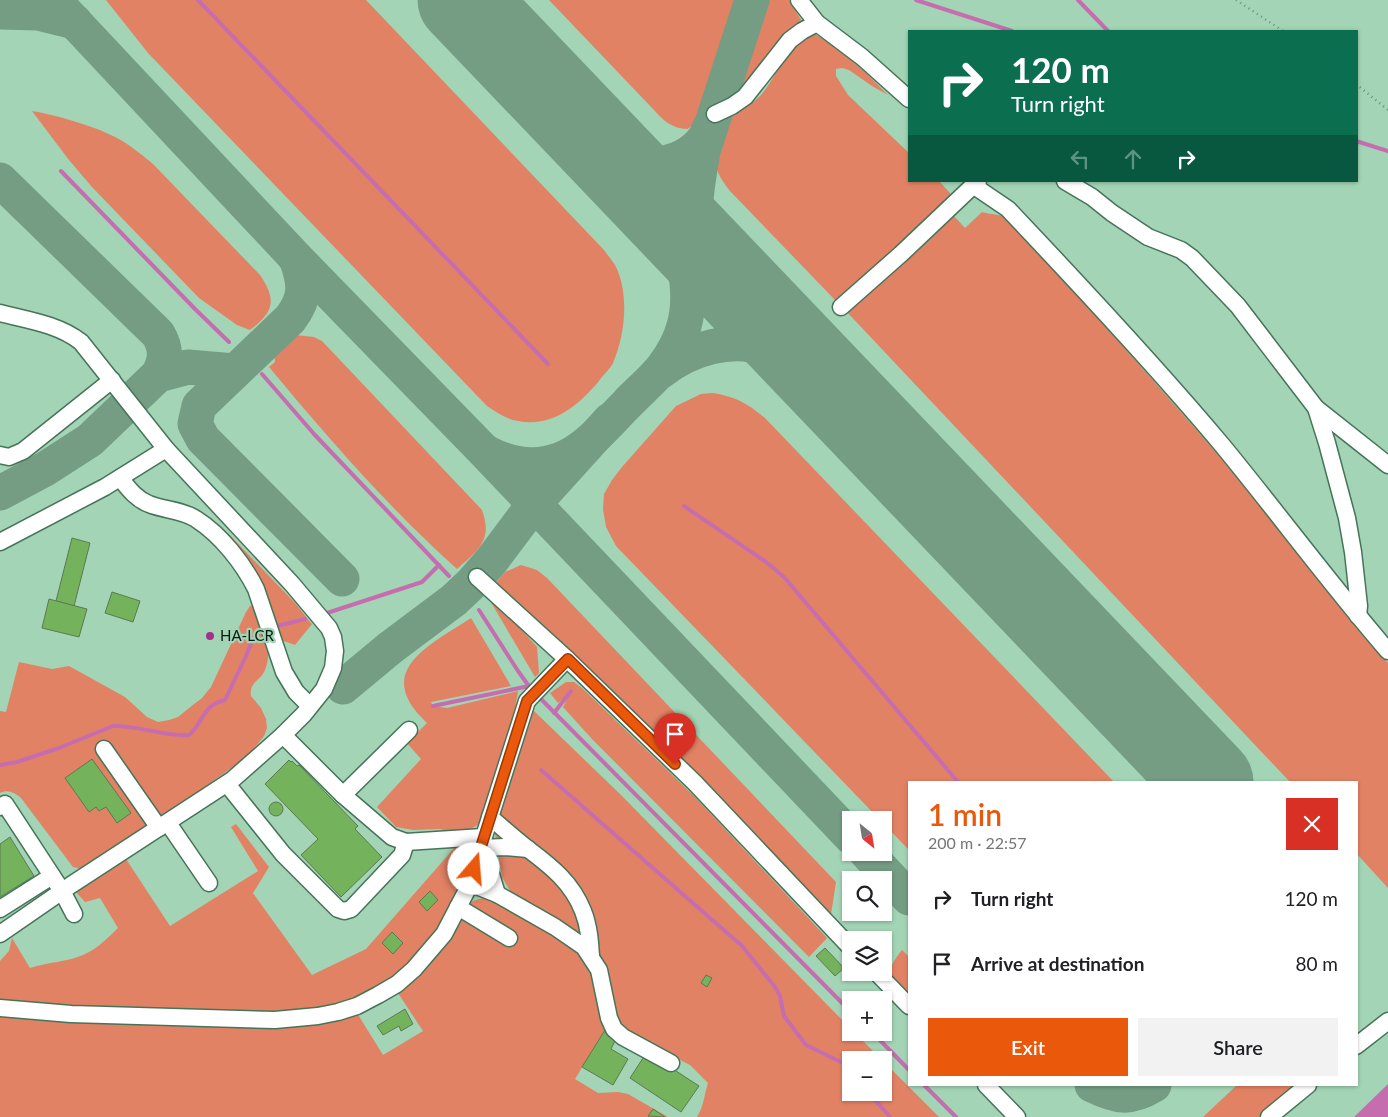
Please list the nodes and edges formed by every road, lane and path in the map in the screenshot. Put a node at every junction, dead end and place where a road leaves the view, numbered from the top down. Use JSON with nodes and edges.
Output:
{"nodes":[{"id":1,"x":799,"y":0,"type":"edge"},
{"id":2,"x":1236,"y":0,"type":"edge"},
{"id":3,"x":818,"y":23,"type":"junction"},
{"id":4,"x":1281,"y":30,"type":"edge"},
{"id":5,"x":1358,"y":86,"type":"edge"},
{"id":6,"x":908,"y":98,"type":"edge"},
{"id":7,"x":1388,"y":110,"type":"edge"},
{"id":8,"x":715,"y":114,"type":"dead end"},
{"id":9,"x":975,"y":182,"type":"edge"},
{"id":10,"x":1067,"y":182,"type":"edge"},
{"id":11,"x":841,"y":307,"type":"dead end"},
{"id":12,"x":0,"y":313,"type":"edge"},
{"id":13,"x":112,"y":380,"type":"junction"},
{"id":14,"x":1316,"y":408,"type":"junction"},
{"id":15,"x":166,"y":449,"type":"junction"},
{"id":16,"x":0,"y":456,"type":"edge"},
{"id":17,"x":1388,"y":465,"type":"edge"},
{"id":18,"x":120,"y":478,"type":"junction"},
{"id":19,"x":0,"y":542,"type":"edge"},
{"id":20,"x":477,"y":578,"type":"dead end"},
{"id":21,"x":1358,"y":616,"type":"junction"},
{"id":22,"x":1388,"y":651,"type":"edge"},
{"id":23,"x":568,"y":659,"type":"junction"},
{"id":24,"x":310,"y":706,"type":"junction"},
{"id":25,"x":409,"y":730,"type":"dead end"},
{"id":26,"x":283,"y":735,"type":"junction"},
{"id":27,"x":104,"y":748,"type":"dead end"},
{"id":28,"x":227,"y":784,"type":"junction"},
{"id":29,"x":343,"y":795,"type":"junction"},
{"id":30,"x":0,"y":807,"type":"edge"},
{"id":31,"x":490,"y":817,"type":"junction"},
{"id":32,"x":164,"y":826,"type":"junction"},
{"id":33,"x":406,"y":842,"type":"junction"},
{"id":34,"x":481,"y":846,"type":"junction"},
{"id":35,"x":528,"y":849,"type":"junction"},
{"id":36,"x":52,"y":876,"type":"junction"},
{"id":37,"x":209,"y":883,"type":"dead end"},
{"id":38,"x":469,"y":883,"type":"junction"},
{"id":39,"x":62,"y":891,"type":"junction"},
{"id":40,"x":497,"y":894,"type":"junction"},
{"id":41,"x":458,"y":907,"type":"junction"},
{"id":42,"x":0,"y":909,"type":"edge"},
{"id":43,"x":74,"y":914,"type":"dead end"},
{"id":44,"x":3,"y":926,"type":"edge"},
{"id":45,"x":509,"y":938,"type":"dead end"},
{"id":46,"x":842,"y":938,"type":"edge"},
{"id":47,"x":592,"y":956,"type":"junction"},
{"id":48,"x":885,"y":981,"type":"edge"},
{"id":49,"x":908,"y":1005,"type":"edge"},
{"id":50,"x":0,"y":1008,"type":"edge"},
{"id":51,"x":1388,"y":1021,"type":"edge"},
{"id":52,"x":1358,"y":1044,"type":"edge"},
{"id":53,"x":671,"y":1063,"type":"dead end"},
{"id":54,"x":987,"y":1086,"type":"edge"},
{"id":55,"x":1307,"y":1086,"type":"edge"},
{"id":56,"x":1017,"y":1117,"type":"edge"},
{"id":57,"x":1269,"y":1117,"type":"edge"}],
"edges":[{"from":1,"to":3,"type":"lane"},
{"from":2,"to":4,"type":"path"},
{"from":3,"to":6,"type":"lane"},
{"from":3,"to":8,"type":"lane"},
{"from":5,"to":7,"type":"path"},
{"from":9,"to":11,"type":"lane"},
{"from":9,"to":21,"type":"lane"},
{"from":10,"to":14,"type":"lane"},
{"from":12,"to":13,"type":"lane"},
{"from":13,"to":15,"type":"lane"},
{"from":13,"to":16,"type":"lane"},
{"from":14,"to":17,"type":"lane"},
{"from":14,"to":21,"type":"lane"},
{"from":15,"to":18,"type":"lane"},
{"from":15,"to":24,"type":"lane"},
{"from":18,"to":19,"type":"lane"},
{"from":18,"to":24,"type":"lane"},
{"from":20,"to":23,"type":"lane"},
{"from":21,"to":22,"type":"lane"},
{"from":23,"to":31,"type":"lane"},
{"from":23,"to":46,"type":"lane"},
{"from":24,"to":26,"type":"lane"},
{"from":25,"to":29,"type":"lane"},
{"from":26,"to":28,"type":"lane"},
{"from":26,"to":29,"type":"lane"},
{"from":27,"to":32,"type":"lane"},
{"from":28,"to":32,"type":"lane"},
{"from":28,"to":33,"type":"lane"},
{"from":29,"to":33,"type":"lane"},
{"from":30,"to":36,"type":"lane"},
{"from":31,"to":34,"type":"lane"},
{"from":31,"to":35,"type":"lane"},
{"from":32,"to":37,"type":"lane"},
{"from":32,"to":39,"type":"lane"},
{"from":33,"to":34,"type":"lane"},
{"from":34,"to":35,"type":"lane"},
{"from":34,"to":38,"type":"lane"},
{"from":34,"to":40,"type":"lane"},
{"from":35,"to":47,"type":"lane"},
{"from":36,"to":39,"type":"lane"},
{"from":36,"to":42,"type":"lane"},
{"from":38,"to":40,"type":"lane"},
{"from":38,"to":41,"type":"lane"},
{"from":39,"to":43,"type":"lane"},
{"from":39,"to":44,"type":"lane"},
{"from":40,"to":47,"type":"lane"},
{"from":41,"to":45,"type":"lane"},
{"from":41,"to":50,"type":"lane"},
{"from":47,"to":53,"type":"lane"},
{"from":48,"to":49,"type":"lane"},
{"from":51,"to":52,"type":"lane"},
{"from":54,"to":56,"type":"lane"},
{"from":55,"to":57,"type":"lane"}]}
